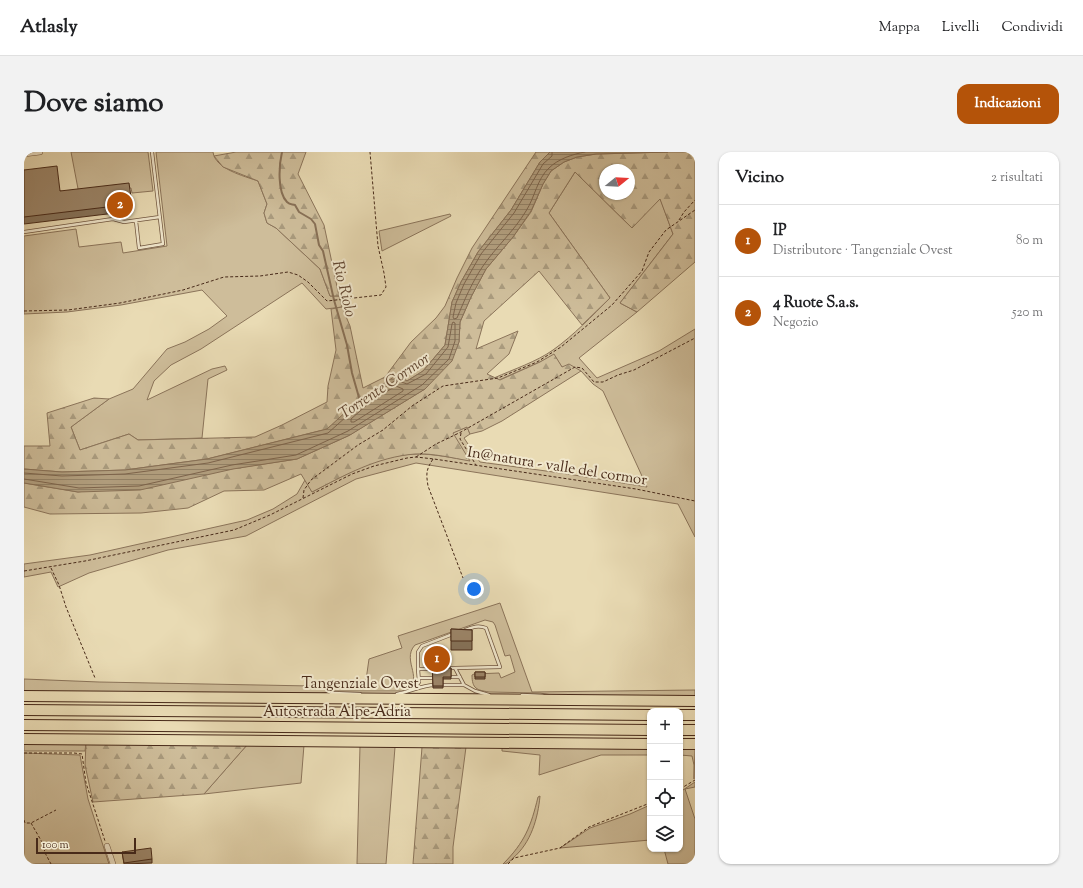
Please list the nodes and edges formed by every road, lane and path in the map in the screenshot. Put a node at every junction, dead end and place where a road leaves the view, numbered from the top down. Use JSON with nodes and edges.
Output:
{"nodes":[{"id":1,"x":40,"y":152,"type":"edge"},
{"id":2,"x":152,"y":152,"type":"edge"},
{"id":3,"x":370,"y":152,"type":"edge"},
{"id":4,"x":24,"y":154,"type":"edge"},
{"id":5,"x":695,"y":200,"type":"edge"},
{"id":6,"x":695,"y":210,"type":"edge"},
{"id":7,"x":160,"y":217,"type":"junction"},
{"id":8,"x":679,"y":220,"type":"junction"},
{"id":9,"x":136,"y":221,"type":"junction"},
{"id":10,"x":24,"y":232,"type":"edge"},
{"id":11,"x":24,"y":311,"type":"edge"},
{"id":12,"x":695,"y":338,"type":"edge"},
{"id":13,"x":461,"y":432,"type":"junction"},
{"id":14,"x":416,"y":457,"type":"junction"},
{"id":15,"x":434,"y":459,"type":"junction"},
{"id":16,"x":476,"y":465,"type":"junction"},
{"id":17,"x":303,"y":498,"type":"junction"},
{"id":18,"x":695,"y":501,"type":"edge"},
{"id":19,"x":50,"y":567,"type":"junction"},
{"id":20,"x":24,"y":571,"type":"edge"},
{"id":21,"x":463,"y":578,"type":"dead end"},
{"id":22,"x":462,"y":631,"type":"edge"},
{"id":23,"x":455,"y":634,"type":"edge"},
{"id":24,"x":455,"y":668,"type":"junction"},
{"id":25,"x":418,"y":669,"type":"junction"},
{"id":26,"x":446,"y":677,"type":"edge"},
{"id":27,"x":460,"y":677,"type":"junction"},
{"id":28,"x":95,"y":678,"type":"dead end"},
{"id":29,"x":419,"y":678,"type":"junction"},
{"id":30,"x":440,"y":678,"type":"edge"},
{"id":31,"x":464,"y":685,"type":"junction"},
{"id":32,"x":413,"y":690,"type":"junction"},
{"id":33,"x":364,"y":694,"type":"dead end"},
{"id":34,"x":396,"y":694,"type":"dead end"},
{"id":35,"x":495,"y":694,"type":"dead end"},
{"id":36,"x":518,"y":695,"type":"dead end"},
{"id":37,"x":24,"y":696,"type":"edge"},
{"id":38,"x":322,"y":699,"type":"junction"},
{"id":39,"x":553,"y":700,"type":"junction"},
{"id":40,"x":695,"y":701,"type":"edge"},
{"id":41,"x":24,"y":710,"type":"edge"},
{"id":42,"x":647,"y":715,"type":"edge"},
{"id":43,"x":683,"y":715,"type":"edge"},
{"id":44,"x":695,"y":715,"type":"edge"},
{"id":45,"x":24,"y":725,"type":"edge"},
{"id":46,"x":647,"y":730,"type":"edge"},
{"id":47,"x":683,"y":730,"type":"edge"},
{"id":48,"x":695,"y":730,"type":"edge"},
{"id":49,"x":24,"y":739,"type":"edge"},
{"id":50,"x":647,"y":744,"type":"edge"},
{"id":51,"x":683,"y":744,"type":"edge"},
{"id":52,"x":695,"y":744,"type":"edge"},
{"id":53,"x":24,"y":753,"type":"edge"},
{"id":54,"x":695,"y":780,"type":"edge"},
{"id":55,"x":683,"y":787,"type":"edge"},
{"id":56,"x":647,"y":804,"type":"edge"},
{"id":57,"x":56,"y":810,"type":"dead end"},
{"id":58,"x":24,"y":820,"type":"edge"},
{"id":59,"x":31,"y":824,"type":"junction"},
{"id":60,"x":107,"y":846,"type":"joint"},
{"id":61,"x":51,"y":864,"type":"edge"},
{"id":62,"x":113,"y":864,"type":"edge"},
{"id":63,"x":508,"y":864,"type":"edge"}],
"edges":[{"from":1,"to":4,"type":"street"},
{"from":2,"to":7,"type":"lane"},
{"from":3,"to":11,"type":"path"},
{"from":5,"to":8,"type":"path"},
{"from":6,"to":8,"type":"path"},
{"from":7,"to":9,"type":"lane"},
{"from":7,"to":9,"type":"lane"},
{"from":8,"to":17,"type":"path"},
{"from":9,"to":10,"type":"lane"},
{"from":12,"to":13,"type":"path"},
{"from":13,"to":14,"type":"path"},
{"from":13,"to":16,"type":"path"},
{"from":14,"to":15,"type":"path","name":"In@natura - valle del cormor"},
{"from":14,"to":17,"type":"path"},
{"from":15,"to":16,"type":"path","name":"In@natura - valle del cormor"},
{"from":15,"to":21,"type":"path"},
{"from":16,"to":18,"type":"path","name":"In@natura - valle del cormor"},
{"from":17,"to":19,"type":"path"},
{"from":19,"to":20,"type":"path"},
{"from":19,"to":28,"type":"path"},
{"from":22,"to":24,"type":"lane"},
{"from":23,"to":25,"type":"lane"},
{"from":24,"to":25,"type":"lane"},
{"from":24,"to":27,"type":"lane"},
{"from":25,"to":29,"type":"lane"},
{"from":26,"to":27,"type":"lane"},
{"from":27,"to":31,"type":"lane"},
{"from":29,"to":30,"type":"lane"},
{"from":29,"to":32,"type":"lane"},
{"from":31,"to":32,"type":"lane"},
{"from":31,"to":35,"type":"lane"},
{"from":32,"to":34,"type":"lane"},
{"from":33,"to":38,"type":"lane"},
{"from":36,"to":39,"type":"lane"},
{"from":37,"to":38,"type":"highway","name":"Tangenziale Ovest"},
{"from":38,"to":39,"type":"highway","name":"Tangenziale Ovest"},
{"from":39,"to":40,"type":"highway","name":"Tangenziale Ovest"},
{"from":41,"to":42,"type":"highway","name":"Autostrada Alpe-Adria"},
{"from":43,"to":44,"type":"highway"},
{"from":45,"to":46,"type":"highway","name":"Autostrada Alpe-Adria"},
{"from":47,"to":48,"type":"highway"},
{"from":49,"to":50,"type":"highway"},
{"from":51,"to":52,"type":"highway"},
{"from":53,"to":60,"type":"path"},
{"from":54,"to":55,"type":"path"},
{"from":56,"to":63,"type":"path"},
{"from":57,"to":59,"type":"path"},
{"from":58,"to":59,"type":"path"},
{"from":59,"to":61,"type":"path"},
{"from":60,"to":62,"type":"street"}]}
